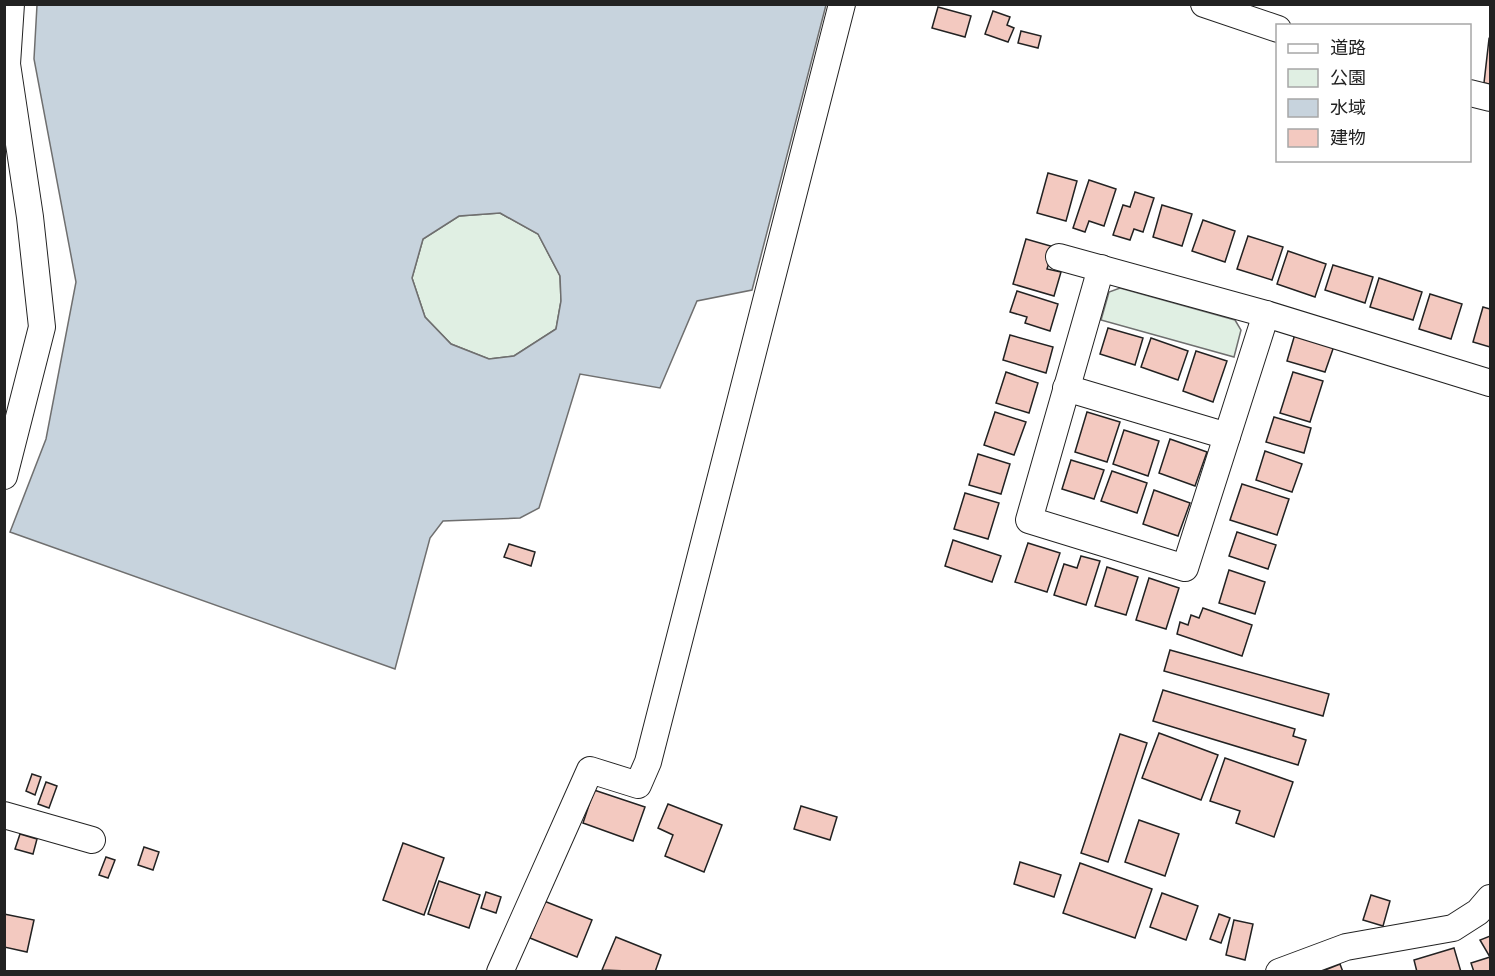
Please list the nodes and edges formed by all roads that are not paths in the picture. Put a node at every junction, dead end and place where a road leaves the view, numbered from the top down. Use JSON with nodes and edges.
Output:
{"nodes":[{"id":1,"x":11,"y":4,"type":"edge"},
{"id":2,"x":842,"y":4,"type":"edge"},
{"id":3,"x":1204,"y":4,"type":"edge"},
{"id":4,"x":1276,"y":28,"type":"edge"},
{"id":5,"x":1471,"y":93,"type":"edge"},
{"id":6,"x":1491,"y":98,"type":"edge"},
{"id":7,"x":1059,"y":257,"type":"dead end"},
{"id":8,"x":1101,"y":268,"type":"junction"},
{"id":9,"x":1266,"y":314,"type":"junction"},
{"id":10,"x":1491,"y":383,"type":"edge"},
{"id":11,"x":1066,"y":388,"type":"junction"},
{"id":12,"x":1227,"y":436,"type":"junction"},
{"id":13,"x":4,"y":476,"type":"edge"},
{"id":14,"x":4,"y":815,"type":"edge"},
{"id":15,"x":92,"y":840,"type":"dead end"},
{"id":16,"x":1491,"y":898,"type":"edge"},
{"id":17,"x":500,"y":972,"type":"edge"},
{"id":18,"x":1278,"y":972,"type":"edge"}],
"edges":[{"from":1,"to":13,"type":"street"},
{"from":2,"to":17,"type":"street"},
{"from":3,"to":4,"type":"street"},
{"from":5,"to":6,"type":"street"},
{"from":7,"to":8,"type":"street"},
{"from":8,"to":9,"type":"street"},
{"from":8,"to":11,"type":"street"},
{"from":9,"to":10,"type":"street"},
{"from":9,"to":12,"type":"street"},
{"from":11,"to":12,"type":"street"},
{"from":11,"to":12,"type":"street"},
{"from":14,"to":15,"type":"street"},
{"from":16,"to":18,"type":"street"}]}
